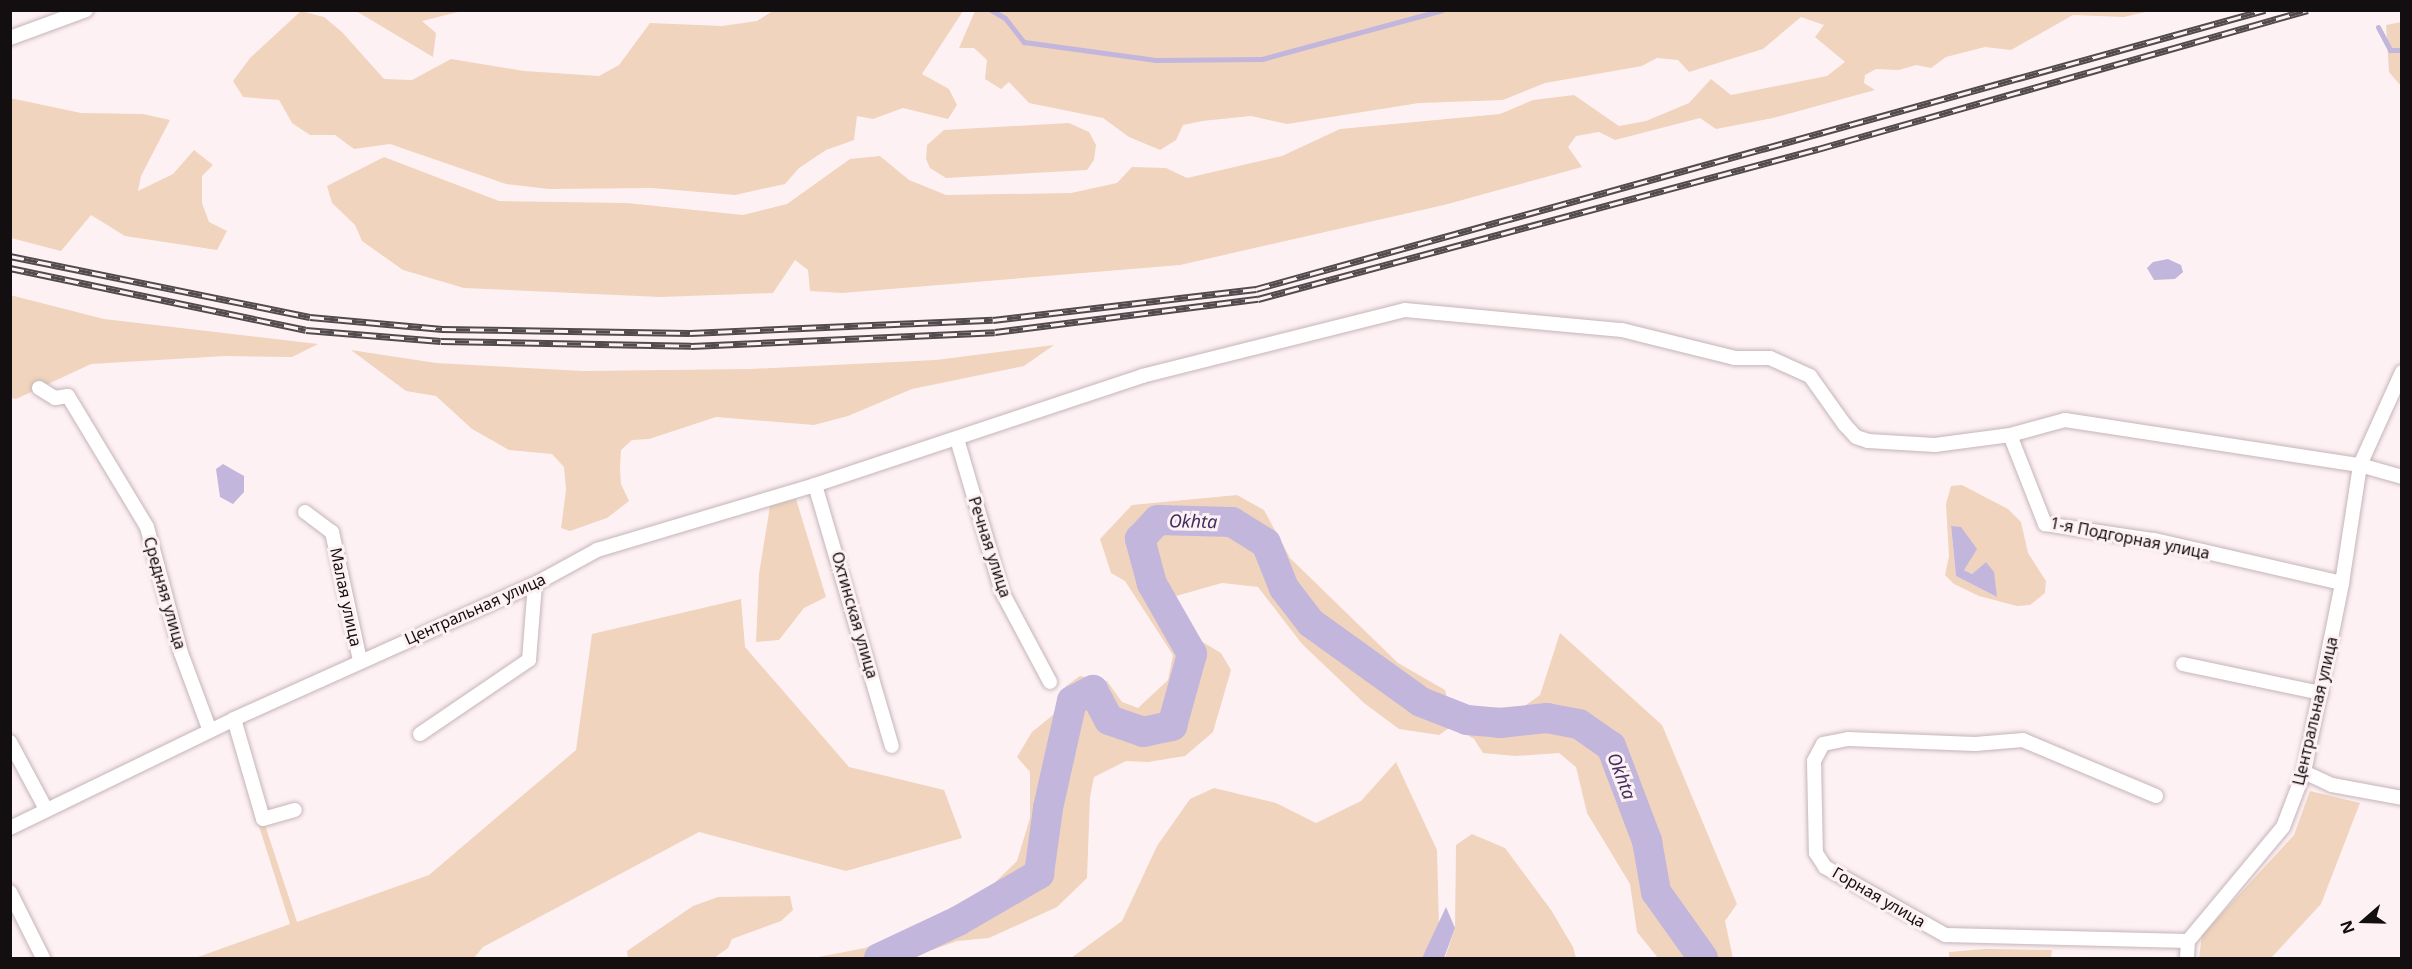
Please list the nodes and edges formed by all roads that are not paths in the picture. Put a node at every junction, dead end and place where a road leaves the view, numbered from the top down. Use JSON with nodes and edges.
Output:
{"nodes":[{"id":1,"x":86,"y":10,"type":"edge"},
{"id":2,"x":10,"y":38,"type":"edge"},
{"id":3,"x":2402,"y":372,"type":"edge"},
{"id":4,"x":39,"y":388,"type":"dead end"},
{"id":5,"x":2010,"y":435,"type":"junction"},
{"id":6,"x":957,"y":439,"type":"junction"},
{"id":7,"x":2360,"y":465,"type":"junction"},
{"id":8,"x":2402,"y":477,"type":"edge"},
{"id":9,"x":815,"y":485,"type":"junction"},
{"id":10,"x":305,"y":512,"type":"dead end"},
{"id":11,"x":2343,"y":583,"type":"junction"},
{"id":12,"x":535,"y":584,"type":"junction"},
{"id":13,"x":360,"y":660,"type":"junction"},
{"id":14,"x":2182,"y":664,"type":"dead end"},
{"id":15,"x":1050,"y":682,"type":"dead end"},
{"id":16,"x":2321,"y":693,"type":"junction"},
{"id":17,"x":234,"y":718,"type":"junction"},
{"id":18,"x":210,"y":731,"type":"junction"},
{"id":19,"x":420,"y":734,"type":"dead end"},
{"id":20,"x":10,"y":741,"type":"edge"},
{"id":21,"x":892,"y":746,"type":"dead end"},
{"id":22,"x":2304,"y":772,"type":"junction"},
{"id":23,"x":2156,"y":796,"type":"dead end"},
{"id":24,"x":2402,"y":798,"type":"edge"},
{"id":25,"x":46,"y":809,"type":"junction"},
{"id":26,"x":296,"y":810,"type":"dead end"},
{"id":27,"x":10,"y":828,"type":"edge"},
{"id":28,"x":10,"y":892,"type":"edge"},
{"id":29,"x":2188,"y":941,"type":"junction"},
{"id":30,"x":43,"y":958,"type":"edge"},
{"id":31,"x":2187,"y":958,"type":"edge"}],
"edges":[{"from":1,"to":2,"type":"street"},
{"from":3,"to":7,"type":"street","name":"Центральная улица"},
{"from":4,"to":18,"type":"street","name":"Средняя улица"},
{"from":5,"to":6,"type":"street","name":"Центральная улица"},
{"from":5,"to":7,"type":"street","name":"Центральная улица"},
{"from":5,"to":11,"type":"street","name":"1-я Подгорная улица"},
{"from":6,"to":9,"type":"street","name":"Центральная улица"},
{"from":6,"to":15,"type":"street","name":"Речная улица"},
{"from":7,"to":8,"type":"street","name":"Центральная улица"},
{"from":7,"to":11,"type":"street","name":"Центральная улица"},
{"from":9,"to":12,"type":"street","name":"Центральная улица"},
{"from":9,"to":21,"type":"street","name":"Охтинская улица"},
{"from":10,"to":13,"type":"street","name":"Малая улица"},
{"from":11,"to":16,"type":"street","name":"Центральная улица"},
{"from":12,"to":13,"type":"street","name":"Центральная улица"},
{"from":12,"to":19,"type":"street"},
{"from":13,"to":17,"type":"street","name":"Центральная улица"},
{"from":14,"to":16,"type":"street"},
{"from":16,"to":22,"type":"street","name":"Центральная улица"},
{"from":17,"to":18,"type":"street","name":"Центральная улица"},
{"from":17,"to":26,"type":"street"},
{"from":18,"to":25,"type":"street","name":"Центральная улица"},
{"from":20,"to":25,"type":"street"},
{"from":22,"to":24,"type":"street"},
{"from":22,"to":29,"type":"street","name":"Центральная улица"},
{"from":23,"to":29,"type":"street","name":"Горная улица"},
{"from":25,"to":27,"type":"street","name":"Центральная улица"},
{"from":28,"to":30,"type":"street"},
{"from":29,"to":31,"type":"street"}]}
